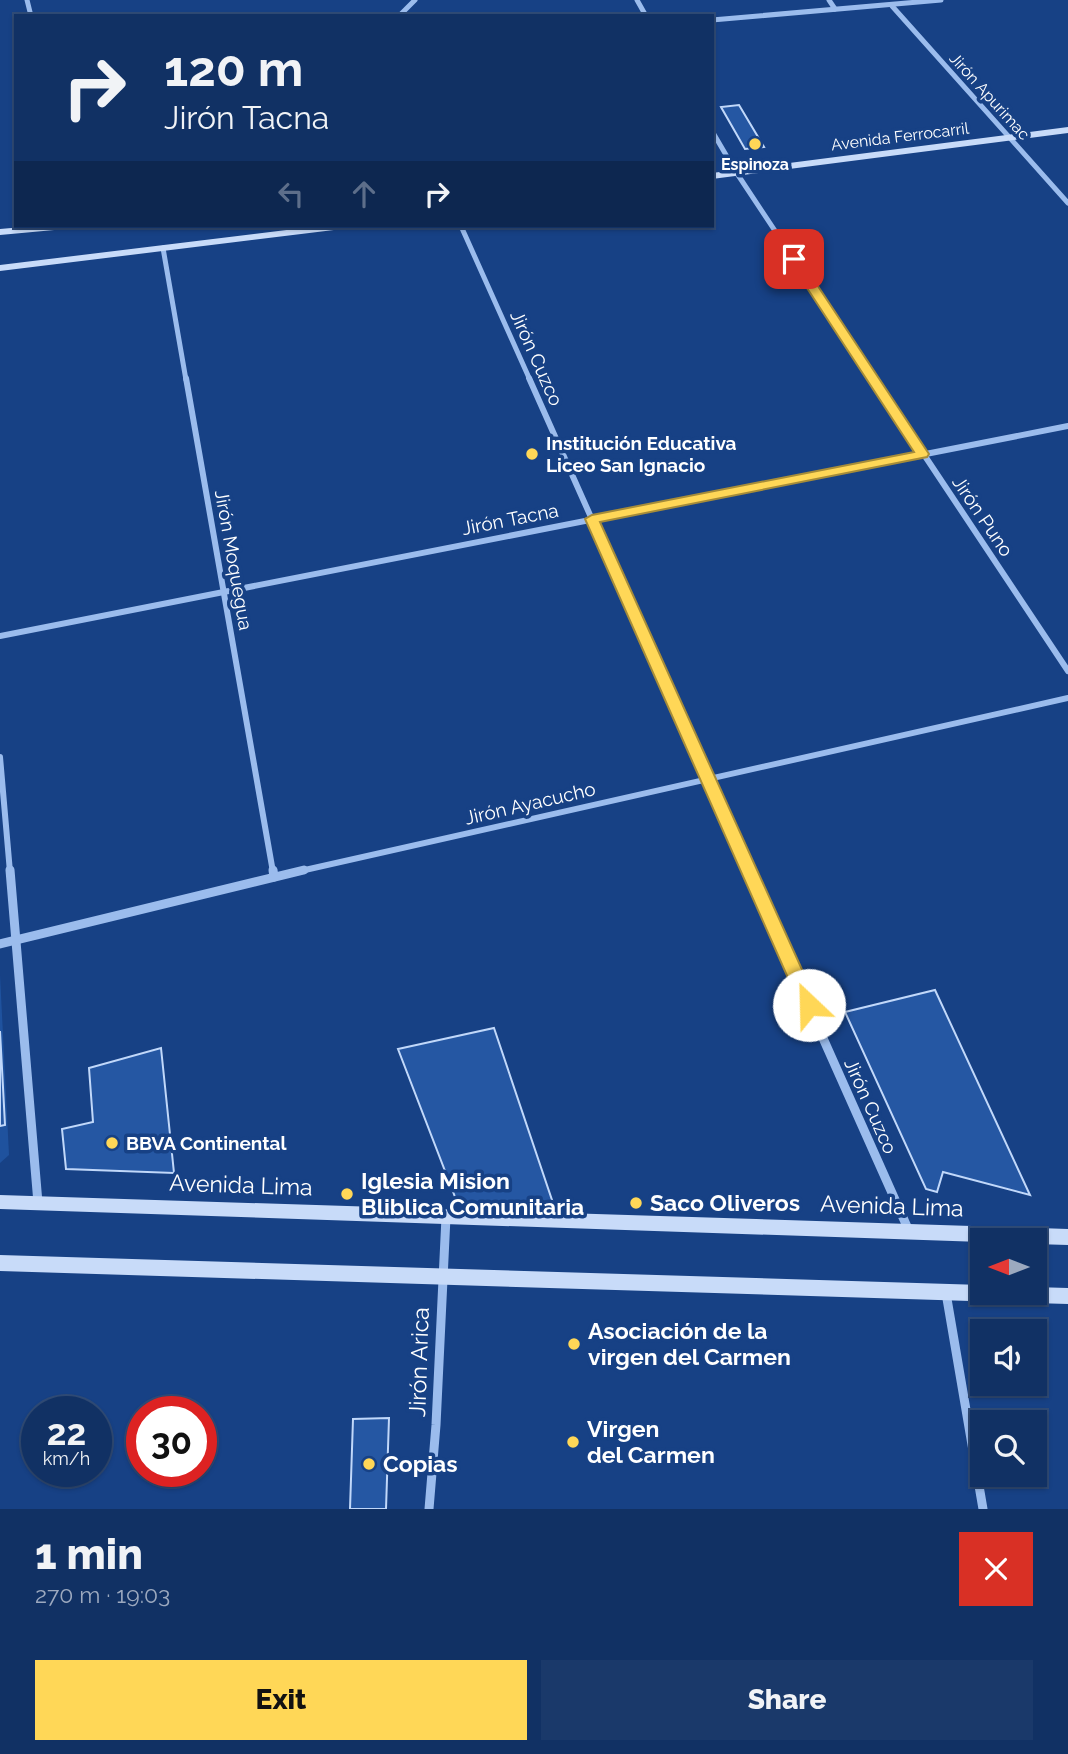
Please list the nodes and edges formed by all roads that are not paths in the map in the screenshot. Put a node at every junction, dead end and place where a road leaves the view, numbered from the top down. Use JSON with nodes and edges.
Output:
{"nodes":[{"id":1,"x":415,"y":0,"type":"edge"},
{"id":2,"x":829,"y":0,"type":"edge"},
{"id":3,"x":941,"y":0,"type":"edge"},
{"id":4,"x":892,"y":6,"type":"junction"},
{"id":5,"x":835,"y":9,"type":"junction"},
{"id":6,"x":401,"y":14,"type":"edge"},
{"id":7,"x":714,"y":20,"type":"edge"},
{"id":8,"x":1068,"y":130,"type":"edge"},
{"id":9,"x":714,"y":134,"type":"edge"},
{"id":10,"x":1010,"y":137,"type":"junction"},
{"id":11,"x":736,"y":172,"type":"junction"},
{"id":12,"x":714,"y":174,"type":"edge"},
{"id":13,"x":1068,"y":203,"type":"edge"},
{"id":14,"x":43,"y":228,"type":"edge"},
{"id":15,"x":326,"y":228,"type":"edge"},
{"id":16,"x":462,"y":228,"type":"edge"},
{"id":17,"x":0,"y":232,"type":"edge"},
{"id":18,"x":163,"y":248,"type":"junction"},
{"id":19,"x":0,"y":268,"type":"edge"},
{"id":20,"x":1068,"y":426,"type":"edge"},
{"id":21,"x":923,"y":454,"type":"junction"},
{"id":22,"x":592,"y":519,"type":"junction"},
{"id":23,"x":224,"y":591,"type":"junction"},
{"id":24,"x":0,"y":636,"type":"edge"},
{"id":25,"x":1068,"y":671,"type":"edge"},
{"id":26,"x":1068,"y":698,"type":"edge"},
{"id":27,"x":0,"y":759,"type":"edge"},
{"id":28,"x":708,"y":779,"type":"junction"},
{"id":29,"x":274,"y":877,"type":"junction"},
{"id":30,"x":15,"y":940,"type":"junction"},
{"id":31,"x":0,"y":944,"type":"edge"},
{"id":32,"x":0,"y":1202,"type":"edge"},
{"id":33,"x":38,"y":1203,"type":"junction"},
{"id":34,"x":446,"y":1217,"type":"junction"},
{"id":35,"x":910,"y":1231,"type":"junction"},
{"id":36,"x":1068,"y":1237,"type":"edge"},
{"id":37,"x":0,"y":1263,"type":"edge"},
{"id":38,"x":442,"y":1275,"type":"junction"},
{"id":39,"x":946,"y":1293,"type":"junction"},
{"id":40,"x":1068,"y":1296,"type":"edge"},
{"id":41,"x":429,"y":1509,"type":"edge"},
{"id":42,"x":982,"y":1509,"type":"edge"}],
"edges":[{"from":1,"to":6,"type":"street"},
{"from":2,"to":5,"type":"street"},
{"from":3,"to":4,"type":"street"},
{"from":4,"to":5,"type":"street"},
{"from":4,"to":10,"type":"street","name":"Jirón Apurimac"},
{"from":5,"to":7,"type":"street"},
{"from":8,"to":10,"type":"main road","name":"Avenida Ferrocarril"},
{"from":9,"to":11,"type":"street","name":"Jirón Puno"},
{"from":10,"to":11,"type":"main road","name":"Avenida Ferrocarril"},
{"from":10,"to":13,"type":"street","name":"Jirón Apurimac"},
{"from":11,"to":12,"type":"main road","name":"Avenida Ferrocarril"},
{"from":11,"to":21,"type":"street","name":"Jirón Puno"},
{"from":14,"to":17,"type":"main road"},
{"from":15,"to":18,"type":"main road"},
{"from":16,"to":22,"type":"street","name":"Jirón Cuzco"},
{"from":18,"to":19,"type":"main road"},
{"from":18,"to":23,"type":"street","name":"Jirón Moquegua"},
{"from":20,"to":21,"type":"street","name":"Jirón Tacna"},
{"from":21,"to":22,"type":"street","name":"Jirón Tacna"},
{"from":21,"to":25,"type":"street","name":"Jirón Puno"},
{"from":22,"to":23,"type":"street","name":"Jirón Tacna"},
{"from":22,"to":28,"type":"street","name":"Jirón Cuzco"},
{"from":23,"to":24,"type":"street","name":"Jirón Tacna"},
{"from":23,"to":29,"type":"street","name":"Jirón Moquegua"},
{"from":26,"to":28,"type":"street","name":"Jirón Ayacucho"},
{"from":27,"to":30,"type":"street"},
{"from":28,"to":29,"type":"street","name":"Jirón Ayacucho"},
{"from":28,"to":35,"type":"street","name":"Jirón Cuzco"},
{"from":29,"to":30,"type":"street","name":"Jirón Ayacucho"},
{"from":30,"to":31,"type":"street","name":"Jirón Ayacucho"},
{"from":30,"to":33,"type":"street"},
{"from":32,"to":33,"type":"main road","name":"Avenida Lima"},
{"from":33,"to":34,"type":"main road","name":"Avenida Lima"},
{"from":34,"to":35,"type":"main road","name":"Avenida Lima"},
{"from":34,"to":38,"type":"street","name":"Jirón Arica"},
{"from":35,"to":36,"type":"main road","name":"Avenida Lima"},
{"from":37,"to":38,"type":"main road"},
{"from":38,"to":39,"type":"main road"},
{"from":38,"to":41,"type":"street","name":"Jirón Arica"},
{"from":39,"to":40,"type":"main road"},
{"from":39,"to":42,"type":"street"}]}
